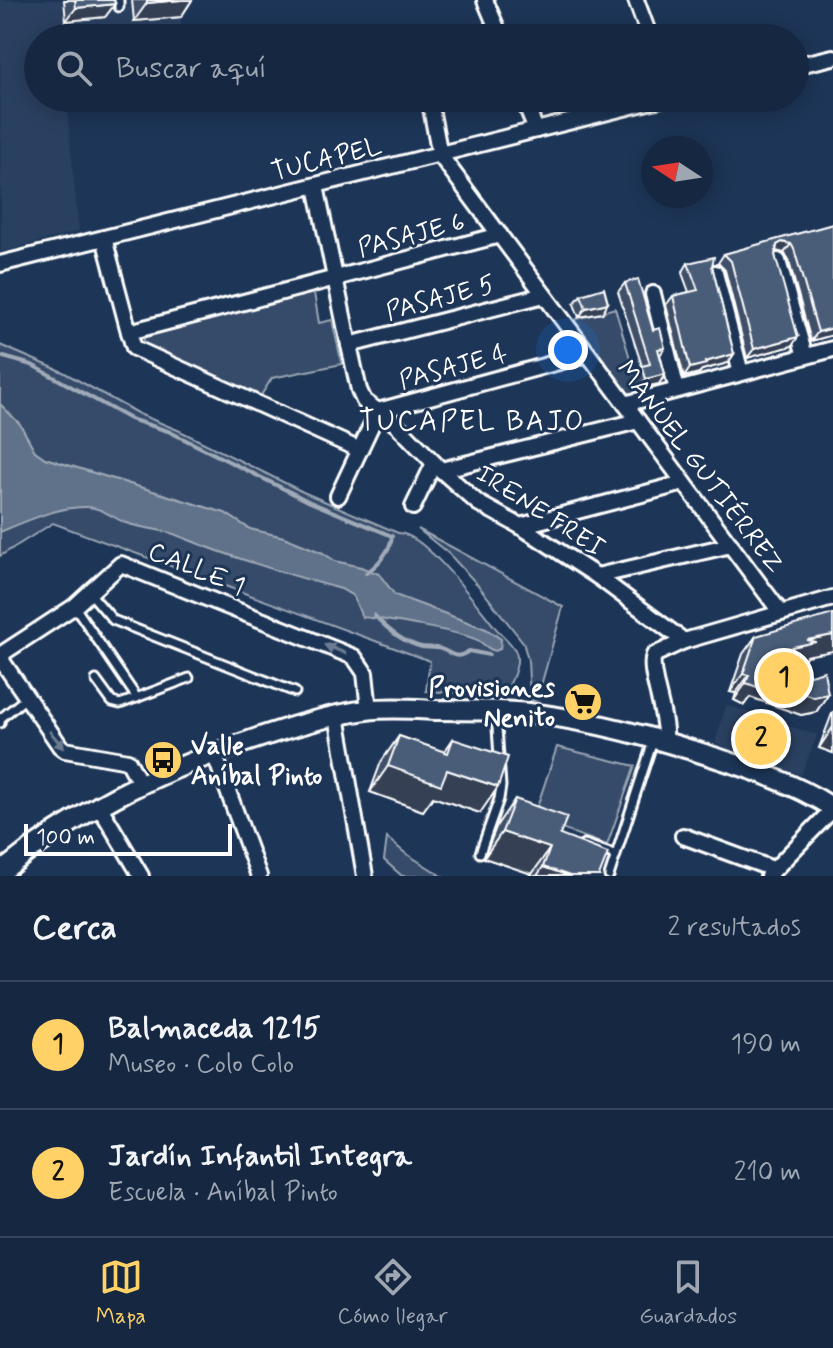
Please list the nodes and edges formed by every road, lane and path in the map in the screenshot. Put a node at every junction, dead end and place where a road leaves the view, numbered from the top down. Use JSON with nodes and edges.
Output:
{"nodes":[{"id":1,"x":485,"y":0,"type":"edge"},
{"id":2,"x":636,"y":0,"type":"edge"},
{"id":3,"x":495,"y":24,"type":"edge"},
{"id":4,"x":645,"y":24,"type":"edge"},
{"id":5,"x":833,"y":57,"type":"edge"},
{"id":6,"x":809,"y":63,"type":"edge"},
{"id":7,"x":432,"y":112,"type":"edge"},
{"id":8,"x":529,"y":112,"type":"edge"},
{"id":9,"x":608,"y":112,"type":"edge"},
{"id":10,"x":536,"y":130,"type":"junction"},
{"id":11,"x":440,"y":155,"type":"junction"},
{"id":12,"x":316,"y":186,"type":"junction"},
{"id":13,"x":500,"y":235,"type":"junction"},
{"id":14,"x":104,"y":238,"type":"junction"},
{"id":15,"x":778,"y":261,"type":"edge"},
{"id":16,"x":0,"y":264,"type":"edge"},
{"id":17,"x":715,"y":273,"type":"edge"},
{"id":18,"x":335,"y":279,"type":"junction"},
{"id":19,"x":653,"y":294,"type":"dead end"},
{"id":20,"x":544,"y":295,"type":"junction"},
{"id":21,"x":129,"y":332,"type":"junction"},
{"id":22,"x":349,"y":345,"type":"junction"},
{"id":23,"x":833,"y":349,"type":"edge"},
{"id":24,"x":588,"y":354,"type":"junction"},
{"id":25,"x":805,"y":356,"type":"junction"},
{"id":26,"x":741,"y":373,"type":"junction"},
{"id":27,"x":677,"y":390,"type":"junction"},
{"id":28,"x":625,"y":404,"type":"junction"},
{"id":29,"x":378,"y":411,"type":"junction"},
{"id":30,"x":638,"y":421,"type":"junction"},
{"id":31,"x":360,"y":450,"type":"junction"},
{"id":32,"x":437,"y":466,"type":"junction"},
{"id":33,"x":684,"y":483,"type":"junction"},
{"id":34,"x":338,"y":496,"type":"dead end"},
{"id":35,"x":413,"y":507,"type":"dead end"},
{"id":36,"x":520,"y":526,"type":"junction"},
{"id":37,"x":731,"y":545,"type":"junction"},
{"id":38,"x":597,"y":576,"type":"junction"},
{"id":39,"x":90,"y":593,"type":"junction"},
{"id":40,"x":833,"y":598,"type":"edge"},
{"id":41,"x":75,"y":606,"type":"junction"},
{"id":42,"x":781,"y":613,"type":"junction"},
{"id":43,"x":684,"y":641,"type":"junction"},
{"id":44,"x":189,"y":678,"type":"dead end"},
{"id":45,"x":96,"y":680,"type":"dead end"},
{"id":46,"x":295,"y":692,"type":"dead end"},
{"id":47,"x":27,"y":697,"type":"junction"},
{"id":48,"x":137,"y":698,"type":"junction"},
{"id":49,"x":369,"y":710,"type":"junction"},
{"id":50,"x":496,"y":711,"type":"junction"},
{"id":51,"x":337,"y":716,"type":"junction"},
{"id":52,"x":0,"y":723,"type":"edge"},
{"id":53,"x":660,"y":740,"type":"junction"},
{"id":54,"x":214,"y":753,"type":"junction"},
{"id":55,"x":140,"y":783,"type":"junction"},
{"id":56,"x":98,"y":804,"type":"junction"},
{"id":57,"x":833,"y":808,"type":"edge"},
{"id":58,"x":683,"y":836,"type":"dead end"},
{"id":59,"x":573,"y":840,"type":"edge"},
{"id":60,"x":480,"y":853,"type":"dead end"},
{"id":61,"x":616,"y":855,"type":"junction"},
{"id":62,"x":0,"y":873,"type":"edge"},
{"id":63,"x":770,"y":873,"type":"edge"},
{"id":64,"x":141,"y":876,"type":"edge"},
{"id":65,"x":259,"y":876,"type":"edge"},
{"id":66,"x":365,"y":876,"type":"edge"},
{"id":67,"x":609,"y":876,"type":"edge"}],
"edges":[{"from":1,"to":3,"type":"street"},
{"from":2,"to":4,"type":"street"},
{"from":5,"to":6,"type":"street"},
{"from":7,"to":11,"type":"street"},
{"from":8,"to":10,"type":"street"},
{"from":9,"to":10,"type":"street","name":"TUCAPEL"},
{"from":10,"to":11,"type":"street","name":"TUCAPEL"},
{"from":11,"to":12,"type":"street","name":"TUCAPEL"},
{"from":11,"to":13,"type":"street","name":"MANUEL GUTIÉRREZ"},
{"from":12,"to":14,"type":"street","name":"TUCAPEL"},
{"from":12,"to":18,"type":"street","name":"IRENE FREI"},
{"from":13,"to":18,"type":"street","name":"PASAJE 6"},
{"from":13,"to":20,"type":"street","name":"MANUEL GUTIÉRREZ"},
{"from":14,"to":16,"type":"street","name":"TUCAPEL"},
{"from":14,"to":21,"type":"street"},
{"from":15,"to":25,"type":"street"},
{"from":17,"to":26,"type":"street"},
{"from":18,"to":21,"type":"street","name":"PASAJE 6"},
{"from":18,"to":22,"type":"street","name":"IRENE FREI"},
{"from":19,"to":27,"type":"street"},
{"from":20,"to":22,"type":"street","name":"PASAJE 5"},
{"from":20,"to":24,"type":"street","name":"MANUEL GUTIÉRREZ"},
{"from":21,"to":31,"type":"street"},
{"from":22,"to":29,"type":"street","name":"IRENE FREI"},
{"from":23,"to":25,"type":"street"},
{"from":24,"to":28,"type":"street","name":"MANUEL GUTIÉRREZ"},
{"from":24,"to":29,"type":"street","name":"PASAJE 4"},
{"from":25,"to":26,"type":"street"},
{"from":26,"to":27,"type":"street"},
{"from":27,"to":28,"type":"street"},
{"from":28,"to":30,"type":"street","name":"MANUEL GUTIÉRREZ"},
{"from":29,"to":31,"type":"street"},
{"from":29,"to":32,"type":"street","name":"IRENE FREI"},
{"from":30,"to":32,"type":"street"},
{"from":30,"to":33,"type":"street","name":"MANUEL GUTIÉRREZ"},
{"from":31,"to":34,"type":"street"},
{"from":32,"to":35,"type":"street"},
{"from":32,"to":36,"type":"street","name":"IRENE FREI"},
{"from":33,"to":36,"type":"street"},
{"from":33,"to":37,"type":"street","name":"MANUEL GUTIÉRREZ"},
{"from":36,"to":38,"type":"street","name":"IRENE FREI"},
{"from":37,"to":38,"type":"street"},
{"from":37,"to":42,"type":"street","name":"MANUEL GUTIÉRREZ"},
{"from":38,"to":43,"type":"street","name":"IRENE FREI"},
{"from":39,"to":41,"type":"street","name":"CALLE 1"},
{"from":39,"to":46,"type":"lane"},
{"from":49,"to":39,"type":"street","name":"CALLE 1","one_way":true},
{"from":40,"to":42,"type":"street"},
{"from":41,"to":47,"type":"street","name":"CALLE 1"},
{"from":41,"to":48,"type":"lane"},
{"from":42,"to":43,"type":"street"},
{"from":43,"to":53,"type":"street"},
{"from":44,"to":48,"type":"lane"},
{"from":45,"to":48,"type":"lane"},
{"from":47,"to":52,"type":"lane"},
{"from":47,"to":55,"type":"street","name":"CALLE 1","one_way":true},
{"from":49,"to":50,"type":"street"},
{"from":49,"to":51,"type":"street"},
{"from":50,"to":53,"type":"street"},
{"from":50,"to":60,"type":"lane"},
{"from":51,"to":54,"type":"street"},
{"from":51,"to":66,"type":"street"},
{"from":53,"to":57,"type":"street"},
{"from":53,"to":61,"type":"lane"},
{"from":54,"to":55,"type":"street"},
{"from":54,"to":65,"type":"street"},
{"from":55,"to":56,"type":"street"},
{"from":56,"to":62,"type":"street"},
{"from":56,"to":64,"type":"street"},
{"from":57,"to":63,"type":"street"},
{"from":58,"to":63,"type":"street"},
{"from":59,"to":61,"type":"lane"},
{"from":61,"to":67,"type":"lane"}]}
